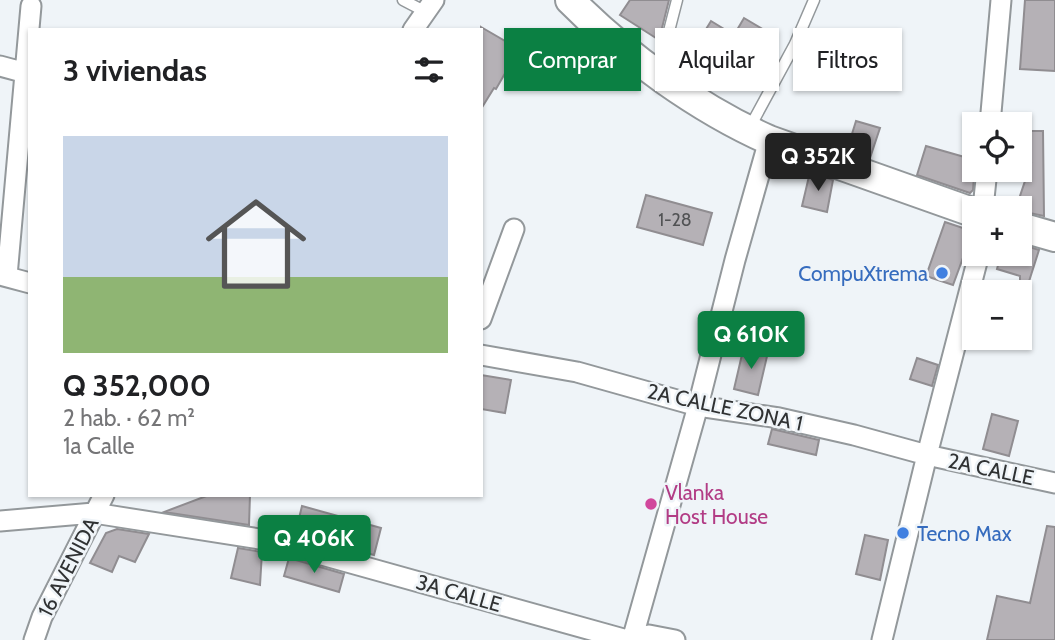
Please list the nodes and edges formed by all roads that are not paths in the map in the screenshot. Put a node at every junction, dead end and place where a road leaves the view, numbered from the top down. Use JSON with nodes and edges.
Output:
{"nodes":[{"id":1,"x":403,"y":0,"type":"edge"},
{"id":2,"x":570,"y":0,"type":"edge"},
{"id":3,"x":677,"y":0,"type":"edge"},
{"id":4,"x":814,"y":0,"type":"edge"},
{"id":5,"x":1001,"y":0,"type":"edge"},
{"id":6,"x":32,"y":6,"type":"dead end"},
{"id":7,"x":430,"y":6,"type":"edge"},
{"id":8,"x":30,"y":28,"type":"edge"},
{"id":9,"x":414,"y":28,"type":"edge"},
{"id":10,"x":669,"y":28,"type":"edge"},
{"id":11,"x":28,"y":51,"type":"edge"},
{"id":12,"x":0,"y":66,"type":"edge"},
{"id":13,"x":655,"y":72,"type":"edge"},
{"id":14,"x":26,"y":73,"type":"junction"},
{"id":15,"x":683,"y":91,"type":"edge"},
{"id":16,"x":991,"y":112,"type":"edge"},
{"id":17,"x":759,"y":135,"type":"junction"},
{"id":18,"x":962,"y":208,"type":"edge"},
{"id":19,"x":514,"y":229,"type":"dead end"},
{"id":20,"x":1032,"y":230,"type":"edge"},
{"id":21,"x":1055,"y":237,"type":"edge"},
{"id":22,"x":976,"y":266,"type":"edge"},
{"id":23,"x":4,"y":276,"type":"edge"},
{"id":24,"x":28,"y":282,"type":"edge"},
{"id":25,"x":483,"y":314,"type":"edge"},
{"id":26,"x":483,"y":355,"type":"edge"},
{"id":27,"x":698,"y":406,"type":"junction"},
{"id":28,"x":927,"y":455,"type":"junction"},
{"id":29,"x":1055,"y":483,"type":"edge"},
{"id":30,"x":103,"y":497,"type":"edge"},
{"id":31,"x":94,"y":513,"type":"junction"},
{"id":32,"x":0,"y":521,"type":"edge"},
{"id":33,"x":34,"y":640,"type":"edge"},
{"id":34,"x":632,"y":640,"type":"edge"},
{"id":35,"x":675,"y":640,"type":"edge"},
{"id":36,"x":882,"y":640,"type":"edge"}],
"edges":[{"from":1,"to":7,"type":"lane"},
{"from":2,"to":13,"type":"main road"},
{"from":3,"to":10,"type":"lane"},
{"from":4,"to":17,"type":"lane"},
{"from":5,"to":16,"type":"street"},
{"from":6,"to":8,"type":"street"},
{"from":7,"to":9,"type":"street"},
{"from":11,"to":14,"type":"street"},
{"from":12,"to":14,"type":"street"},
{"from":14,"to":23,"type":"street"},
{"from":15,"to":17,"type":"main road"},
{"from":17,"to":18,"type":"main road"},
{"from":17,"to":27,"type":"street"},
{"from":19,"to":25,"type":"street"},
{"from":20,"to":21,"type":"main road"},
{"from":22,"to":28,"type":"street"},
{"from":23,"to":24,"type":"street"},
{"from":26,"to":27,"type":"street","name":"2A CALLE ZONA 1"},
{"from":27,"to":28,"type":"street","name":"2A CALLE ZONA 1"},
{"from":27,"to":34,"type":"street"},
{"from":28,"to":29,"type":"street","name":"2A CALLE"},
{"from":28,"to":36,"type":"street"},
{"from":30,"to":31,"type":"street","name":"16 AVENIDA"},
{"from":31,"to":32,"type":"street","name":"3A CALLE"},
{"from":31,"to":33,"type":"street","name":"16 AVENIDA"},
{"from":31,"to":34,"type":"street","name":"3A CALLE"},
{"from":34,"to":35,"type":"street","name":"3A CALLE"}]}
